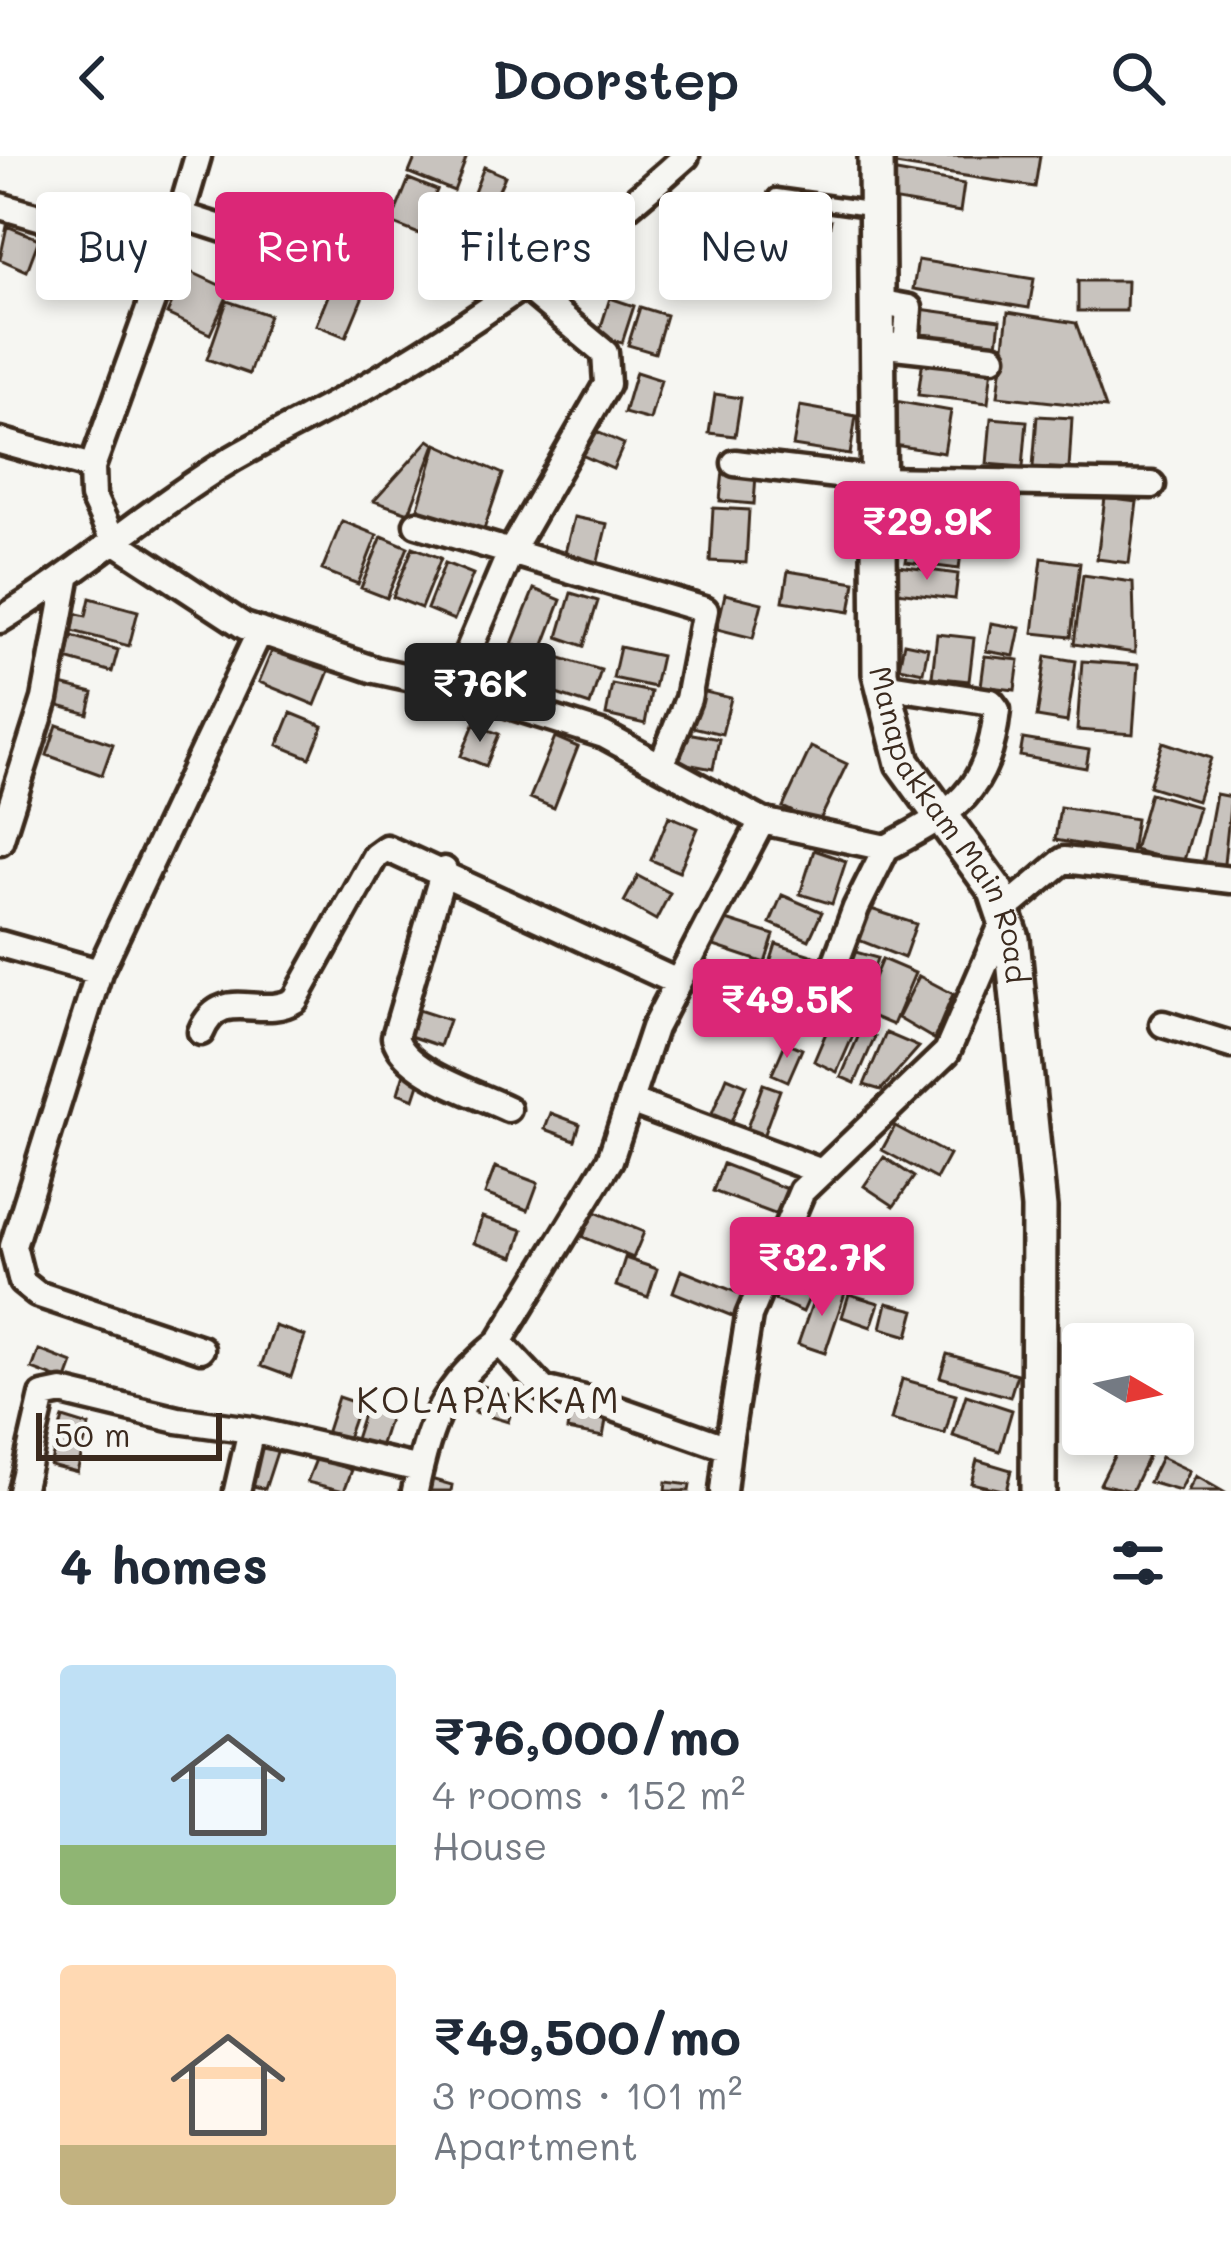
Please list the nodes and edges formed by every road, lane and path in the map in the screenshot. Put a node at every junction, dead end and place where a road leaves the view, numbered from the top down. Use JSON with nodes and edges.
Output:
{"nodes":[{"id":1,"x":196,"y":156,"type":"edge"},
{"id":2,"x":686,"y":156,"type":"edge"},
{"id":3,"x":877,"y":156,"type":"edge"},
{"id":4,"x":186,"y":192,"type":"edge"},
{"id":5,"x":635,"y":197,"type":"edge"},
{"id":6,"x":832,"y":204,"type":"edge"},
{"id":7,"x":0,"y":206,"type":"edge"},
{"id":8,"x":877,"y":210,"type":"junction"},
{"id":9,"x":36,"y":216,"type":"edge"},
{"id":10,"x":153,"y":300,"type":"edge"},
{"id":11,"x":501,"y":300,"type":"edge"},
{"id":12,"x":542,"y":300,"type":"edge"},
{"id":13,"x":891,"y":346,"type":"junction"},
{"id":14,"x":993,"y":357,"type":"dead end"},
{"id":15,"x":0,"y":441,"type":"edge"},
{"id":16,"x":735,"y":463,"type":"dead end"},
{"id":17,"x":92,"y":467,"type":"junction"},
{"id":18,"x":879,"y":479,"type":"junction"},
{"id":19,"x":1152,"y":485,"type":"dead end"},
{"id":20,"x":417,"y":524,"type":"dead end"},
{"id":21,"x":113,"y":540,"type":"junction"},
{"id":22,"x":510,"y":553,"type":"junction"},
{"id":23,"x":67,"y":579,"type":"junction"},
{"id":24,"x":0,"y":620,"type":"edge"},
{"id":25,"x":260,"y":632,"type":"junction"},
{"id":26,"x":883,"y":685,"type":"junction"},
{"id":27,"x":453,"y":687,"type":"junction"},
{"id":28,"x":661,"y":766,"type":"junction"},
{"id":29,"x":943,"y":818,"type":"junction"},
{"id":30,"x":762,"y":821,"type":"junction"},
{"id":31,"x":0,"y":841,"type":"edge"},
{"id":32,"x":886,"y":848,"type":"junction"},
{"id":33,"x":444,"y":870,"type":"junction"},
{"id":34,"x":1231,"y":880,"type":"edge"},
{"id":35,"x":1004,"y":915,"type":"junction"},
{"id":36,"x":0,"y":944,"type":"edge"},
{"id":37,"x":99,"y":972,"type":"junction"},
{"id":38,"x":677,"y":982,"type":"junction"},
{"id":39,"x":817,"y":1016,"type":"dead end"},
{"id":40,"x":1163,"y":1024,"type":"dead end"},
{"id":41,"x":201,"y":1032,"type":"dead end"},
{"id":42,"x":1231,"y":1045,"type":"edge"},
{"id":43,"x":630,"y":1101,"type":"junction"},
{"id":44,"x":508,"y":1108,"type":"dead end"},
{"id":45,"x":822,"y":1172,"type":"junction"},
{"id":46,"x":499,"y":1342,"type":"junction"},
{"id":47,"x":201,"y":1349,"type":"dead end"},
{"id":48,"x":251,"y":1430,"type":"junction"},
{"id":49,"x":728,"y":1448,"type":"junction"},
{"id":50,"x":417,"y":1480,"type":"edge"},
{"id":51,"x":1045,"y":1489,"type":"edge"},
{"id":52,"x":21,"y":1491,"type":"edge"},
{"id":53,"x":237,"y":1491,"type":"edge"},
{"id":54,"x":723,"y":1491,"type":"edge"}],
"edges":[{"from":1,"to":4,"type":"street"},
{"from":2,"to":5,"type":"street"},
{"from":3,"to":8,"type":"main road","name":"Manapakkam Main Road"},
{"from":6,"to":8,"type":"lane"},
{"from":7,"to":9,"type":"street"},
{"from":8,"to":13,"type":"main road","name":"Manapakkam Main Road"},
{"from":10,"to":17,"type":"street"},
{"from":11,"to":21,"type":"street"},
{"from":12,"to":22,"type":"street"},
{"from":13,"to":14,"type":"street"},
{"from":13,"to":18,"type":"main road","name":"Manapakkam Main Road"},
{"from":15,"to":17,"type":"street"},
{"from":16,"to":18,"type":"street"},
{"from":17,"to":21,"type":"street"},
{"from":18,"to":19,"type":"street"},
{"from":18,"to":26,"type":"main road","name":"Manapakkam Main Road"},
{"from":20,"to":22,"type":"street"},
{"from":21,"to":23,"type":"street"},
{"from":21,"to":25,"type":"street"},
{"from":22,"to":27,"type":"street"},
{"from":22,"to":28,"type":"street"},
{"from":23,"to":24,"type":"street"},
{"from":23,"to":31,"type":"street"},
{"from":25,"to":27,"type":"street"},
{"from":25,"to":37,"type":"street"},
{"from":26,"to":29,"type":"main road","name":"Manapakkam Main Road"},
{"from":26,"to":29,"type":"street"},
{"from":27,"to":28,"type":"street"},
{"from":28,"to":30,"type":"street"},
{"from":29,"to":32,"type":"street"},
{"from":29,"to":35,"type":"main road","name":"Manapakkam Main Road"},
{"from":30,"to":32,"type":"street"},
{"from":30,"to":38,"type":"street"},
{"from":32,"to":39,"type":"street"},
{"from":33,"to":38,"type":"street"},
{"from":33,"to":41,"type":"street"},
{"from":33,"to":44,"type":"street"},
{"from":34,"to":35,"type":"street"},
{"from":35,"to":45,"type":"street"},
{"from":35,"to":51,"type":"main road","name":"Manapakkam Main Road"},
{"from":36,"to":37,"type":"street"},
{"from":37,"to":47,"type":"street"},
{"from":38,"to":43,"type":"street"},
{"from":40,"to":42,"type":"street"},
{"from":43,"to":45,"type":"street"},
{"from":43,"to":46,"type":"street"},
{"from":45,"to":49,"type":"street"},
{"from":46,"to":49,"type":"street"},
{"from":46,"to":50,"type":"street"},
{"from":48,"to":50,"type":"street"},
{"from":48,"to":52,"type":"street"},
{"from":48,"to":53,"type":"street"},
{"from":49,"to":54,"type":"street"}]}
